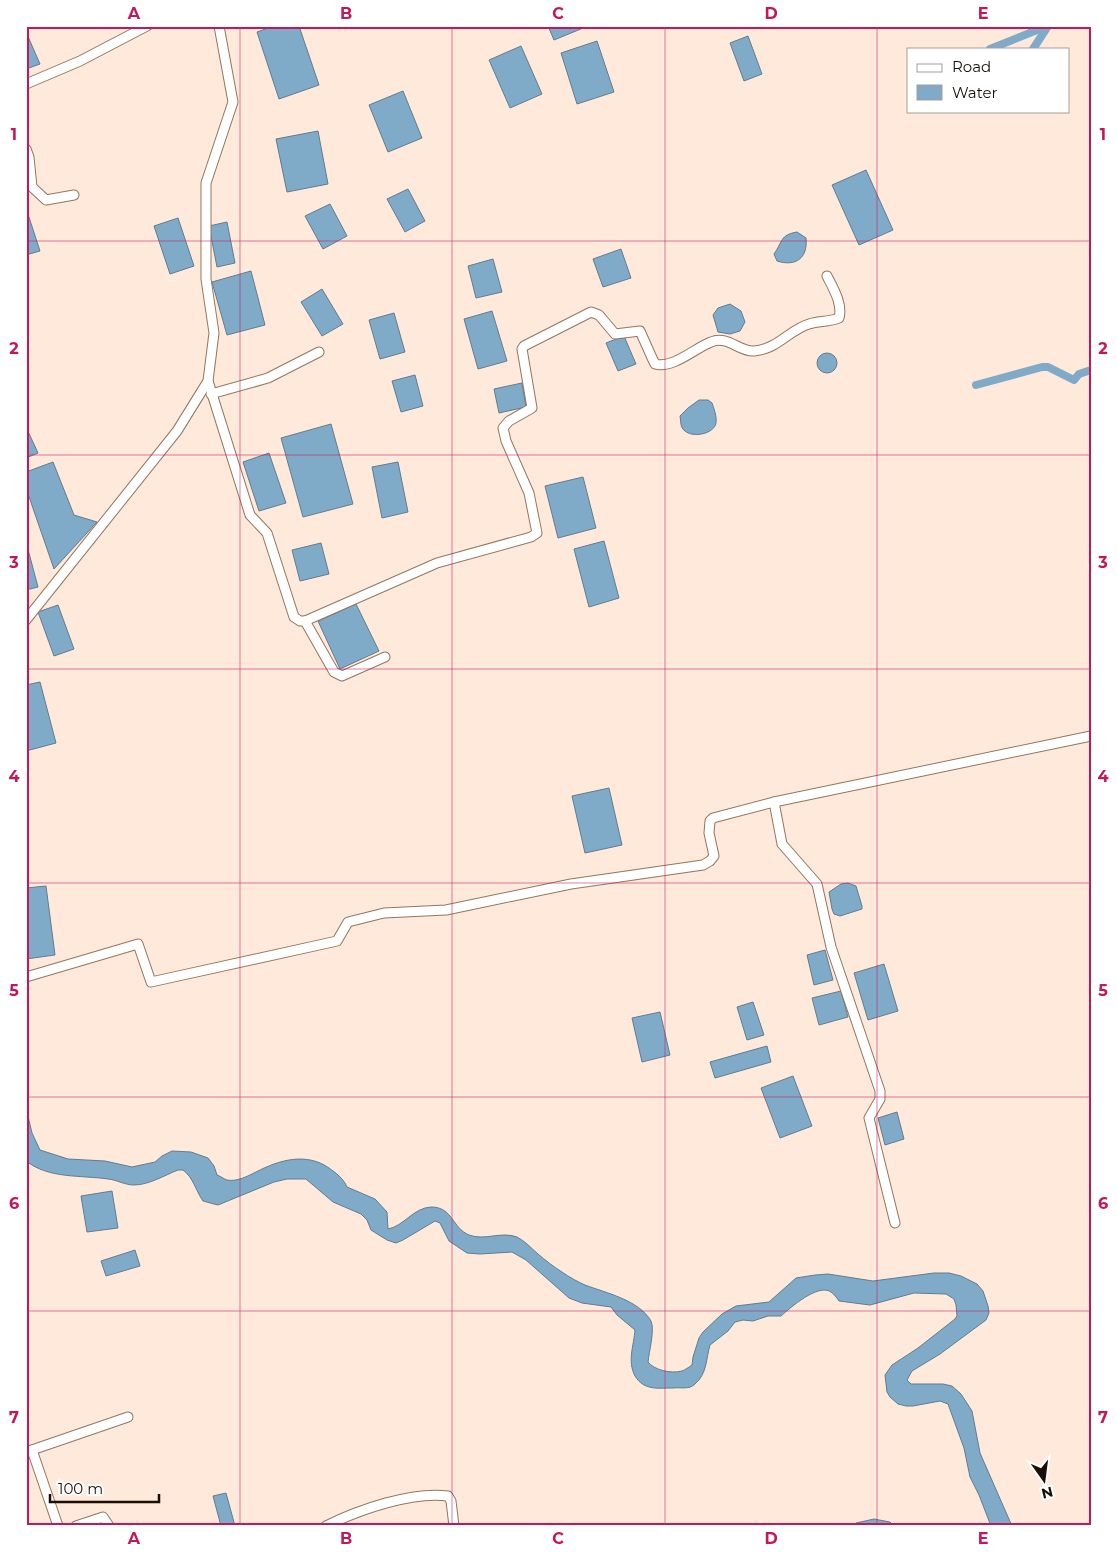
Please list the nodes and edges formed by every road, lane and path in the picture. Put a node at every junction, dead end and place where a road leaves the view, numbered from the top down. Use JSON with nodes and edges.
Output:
{"nodes":[{"id":1,"x":147,"y":26,"type":"edge"},
{"id":2,"x":219,"y":26,"type":"edge"},
{"id":3,"x":26,"y":84,"type":"edge"},
{"id":4,"x":26,"y":149,"type":"edge"},
{"id":5,"x":74,"y":195,"type":"dead end"},
{"id":6,"x":827,"y":276,"type":"dead end"},
{"id":7,"x":320,"y":352,"type":"dead end"},
{"id":8,"x":208,"y":381,"type":"junction"},
{"id":9,"x":211,"y":394,"type":"junction"},
{"id":10,"x":26,"y":620,"type":"edge"},
{"id":11,"x":305,"y":621,"type":"junction"},
{"id":12,"x":385,"y":657,"type":"dead end"},
{"id":13,"x":1091,"y":736,"type":"edge"},
{"id":14,"x":774,"y":802,"type":"junction"},
{"id":15,"x":26,"y":977,"type":"edge"},
{"id":16,"x":895,"y":1223,"type":"dead end"},
{"id":17,"x":128,"y":1417,"type":"dead end"},
{"id":18,"x":29,"y":1451,"type":"edge"},
{"id":19,"x":58,"y":1526,"type":"edge"},
{"id":20,"x":76,"y":1526,"type":"edge"},
{"id":21,"x":109,"y":1526,"type":"edge"},
{"id":22,"x":326,"y":1526,"type":"edge"},
{"id":23,"x":454,"y":1526,"type":"edge"}],
"edges":[{"from":1,"to":3,"type":"street"},
{"from":2,"to":8,"type":"street"},
{"from":4,"to":5,"type":"street"},
{"from":6,"to":11,"type":"street"},
{"from":7,"to":9,"type":"street"},
{"from":8,"to":9,"type":"street"},
{"from":8,"to":10,"type":"street"},
{"from":9,"to":11,"type":"street"},
{"from":11,"to":12,"type":"street"},
{"from":13,"to":14,"type":"street"},
{"from":14,"to":15,"type":"street"},
{"from":14,"to":16,"type":"street"},
{"from":17,"to":18,"type":"street"},
{"from":18,"to":19,"type":"street"},
{"from":20,"to":21,"type":"street"},
{"from":22,"to":23,"type":"street"}]}
